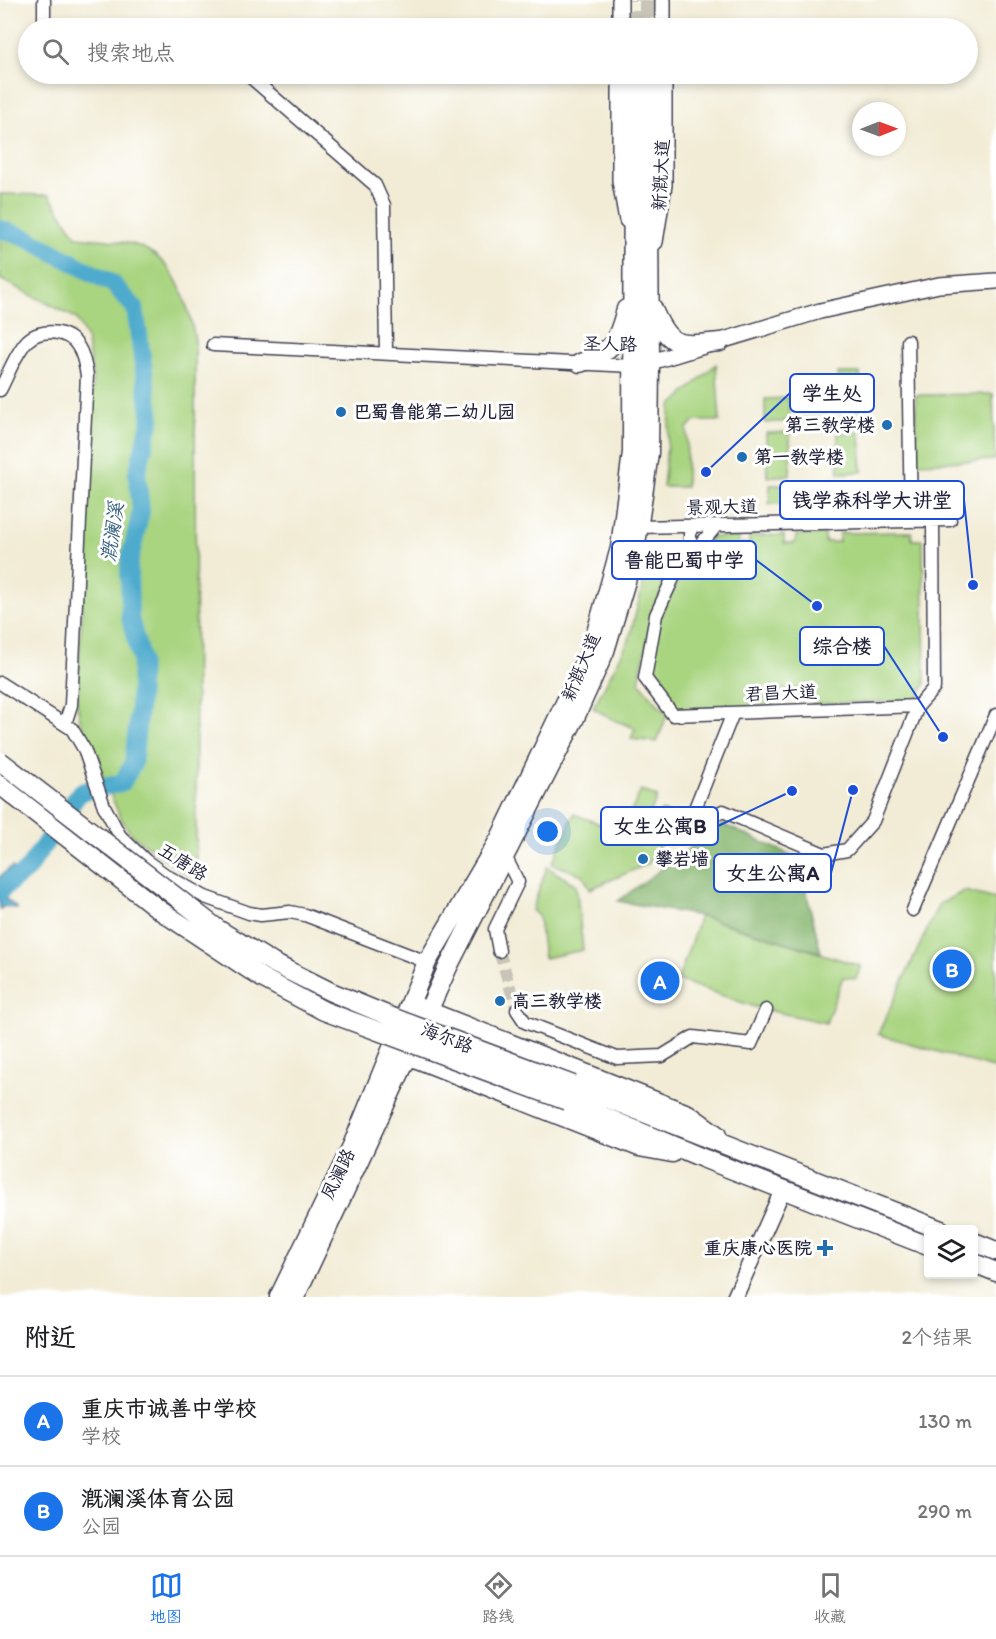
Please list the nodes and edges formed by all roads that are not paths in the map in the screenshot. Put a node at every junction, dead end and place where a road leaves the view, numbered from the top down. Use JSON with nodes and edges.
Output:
{"nodes":[{"id":1,"x":44,"y":0,"type":"edge"},
{"id":2,"x":44,"y":18,"type":"edge"},
{"id":3,"x":259,"y":84,"type":"edge"},
{"id":4,"x":620,"y":84,"type":"edge"},
{"id":5,"x":633,"y":84,"type":"edge"},
{"id":6,"x":648,"y":84,"type":"edge"},
{"id":7,"x":664,"y":84,"type":"edge"},
{"id":8,"x":632,"y":247,"type":"junction"},
{"id":9,"x":650,"y":275,"type":"junction"},
{"id":10,"x":996,"y":281,"type":"edge"},
{"id":11,"x":632,"y":287,"type":"junction"},
{"id":12,"x":650,"y":303,"type":"junction"},
{"id":13,"x":908,"y":341,"type":"dead end"},
{"id":14,"x":720,"y":342,"type":"junction"},
{"id":15,"x":213,"y":345,"type":"dead end"},
{"id":16,"x":386,"y":353,"type":"junction"},
{"id":17,"x":580,"y":363,"type":"junction"},
{"id":18,"x":641,"y":365,"type":"junction"},
{"id":19,"x":0,"y":390,"type":"edge"},
{"id":20,"x":933,"y":520,"type":"junction"},
{"id":21,"x":950,"y":520,"type":"dead end"},
{"id":22,"x":911,"y":521,"type":"junction"},
{"id":23,"x":717,"y":525,"type":"junction"},
{"id":24,"x":690,"y":526,"type":"junction"},
{"id":25,"x":638,"y":527,"type":"junction"},
{"id":26,"x":690,"y":557,"type":"junction"},
{"id":27,"x":0,"y":683,"type":"edge"},
{"id":28,"x":918,"y":706,"type":"junction"},
{"id":29,"x":734,"y":712,"type":"junction"},
{"id":30,"x":996,"y":715,"type":"edge"},
{"id":31,"x":65,"y":724,"type":"junction"},
{"id":32,"x":0,"y":761,"type":"edge"},
{"id":33,"x":0,"y":785,"type":"edge"},
{"id":34,"x":688,"y":826,"type":"junction"},
{"id":35,"x":666,"y":835,"type":"dead end"},
{"id":36,"x":506,"y":856,"type":"junction"},
{"id":37,"x":913,"y":910,"type":"dead end"},
{"id":38,"x":499,"y":951,"type":"tunnel mouth"},
{"id":39,"x":427,"y":962,"type":"junction"},
{"id":40,"x":410,"y":1004,"type":"junction"},
{"id":41,"x":517,"y":1010,"type":"tunnel mouth"},
{"id":42,"x":766,"y":1010,"type":"dead end"},
{"id":43,"x":429,"y":1011,"type":"junction"},
{"id":44,"x":390,"y":1048,"type":"junction"},
{"id":45,"x":408,"y":1056,"type":"junction"},
{"id":46,"x":570,"y":1093,"type":"junction"},
{"id":47,"x":738,"y":1150,"type":"junction"},
{"id":48,"x":705,"y":1159,"type":"junction"},
{"id":49,"x":783,"y":1189,"type":"junction"},
{"id":50,"x":928,"y":1225,"type":"edge"},
{"id":51,"x":924,"y":1244,"type":"edge"},
{"id":52,"x":978,"y":1244,"type":"edge"},
{"id":53,"x":996,"y":1251,"type":"edge"},
{"id":54,"x":978,"y":1265,"type":"edge"},
{"id":55,"x":996,"y":1272,"type":"edge"},
{"id":56,"x":279,"y":1297,"type":"edge"},
{"id":57,"x":295,"y":1297,"type":"edge"},
{"id":58,"x":735,"y":1297,"type":"edge"}],
"edges":[{"from":1,"to":2,"type":"street"},
{"from":3,"to":16,"type":"street"},
{"from":4,"to":8,"type":"street","name":"新溉大道"},
{"from":5,"to":8,"type":"main road","name":"新溉大道"},
{"from":6,"to":9,"type":"main road","name":"新溉大道"},
{"from":7,"to":9,"type":"street","name":"新溉大道"},
{"from":8,"to":11,"type":"main road","name":"新溉大道"},
{"from":9,"to":12,"type":"main road","name":"新溉大道"},
{"from":10,"to":14,"type":"street","name":"圣人路"},
{"from":11,"to":17,"type":"main road"},
{"from":11,"to":18,"type":"main road","name":"新溉大道"},
{"from":12,"to":14,"type":"main road"},
{"from":12,"to":18,"type":"main road","name":"新溉大道"},
{"from":13,"to":22,"type":"street"},
{"from":14,"to":18,"type":"street","name":"圣人路"},
{"from":15,"to":16,"type":"street","name":"圣人路"},
{"from":16,"to":17,"type":"street","name":"圣人路"},
{"from":17,"to":18,"type":"street","name":"圣人路"},
{"from":18,"to":25,"type":"main road","name":"新溉大道"},
{"from":18,"to":39,"type":"main road","name":"新溉大道"},
{"from":19,"to":31,"type":"street"},
{"from":20,"to":21,"type":"street","name":"景观大道"},
{"from":20,"to":22,"type":"street","name":"景观大道"},
{"from":20,"to":28,"type":"street"},
{"from":22,"to":23,"type":"street","name":"景观大道"},
{"from":23,"to":24,"type":"street","name":"景观大道"},
{"from":23,"to":26,"type":"street","name":"君昌大道"},
{"from":24,"to":25,"type":"street","name":"景观大道"},
{"from":24,"to":26,"type":"street"},
{"from":25,"to":36,"type":"main road","name":"新溉大道"},
{"from":26,"to":29,"type":"street","name":"君昌大道"},
{"from":27,"to":31,"type":"street","name":"五唐路"},
{"from":28,"to":29,"type":"street","name":"君昌大道"},
{"from":28,"to":34,"type":"street"},
{"from":29,"to":34,"type":"street"},
{"from":30,"to":37,"type":"street"},
{"from":31,"to":39,"type":"street","name":"五唐路"},
{"from":32,"to":46,"type":"main road","name":"海尔路","bridge":true},
{"from":33,"to":46,"type":"main road","name":"海尔路","bridge":true},
{"from":34,"to":35,"type":"street"},
{"from":36,"to":38,"type":"street"},
{"from":36,"to":43,"type":"main road","name":"新溉大道"},
{"from":39,"to":40,"type":"main road","name":"新溉大道"},
{"from":40,"to":43,"type":"main road"},
{"from":40,"to":44,"type":"main road","name":"新溉大道"},
{"from":41,"to":42,"type":"street"},
{"from":43,"to":45,"type":"main road","name":"新溉大道"},
{"from":43,"to":47,"type":"main road"},
{"from":44,"to":45,"type":"main road"},
{"from":44,"to":56,"type":"main road","name":"凤澜路"},
{"from":45,"to":48,"type":"main road"},
{"from":45,"to":57,"type":"main road","name":"凤澜路"},
{"from":46,"to":47,"type":"main road","name":"海尔路"},
{"from":46,"to":48,"type":"main road","name":"海尔路"},
{"from":47,"to":50,"type":"main road","name":"海尔路"},
{"from":48,"to":49,"type":"main road","name":"海尔路"},
{"from":49,"to":51,"type":"main road","name":"海尔路"},
{"from":49,"to":58,"type":"street"},
{"from":52,"to":53,"type":"main road"},
{"from":54,"to":55,"type":"main road"}]}
